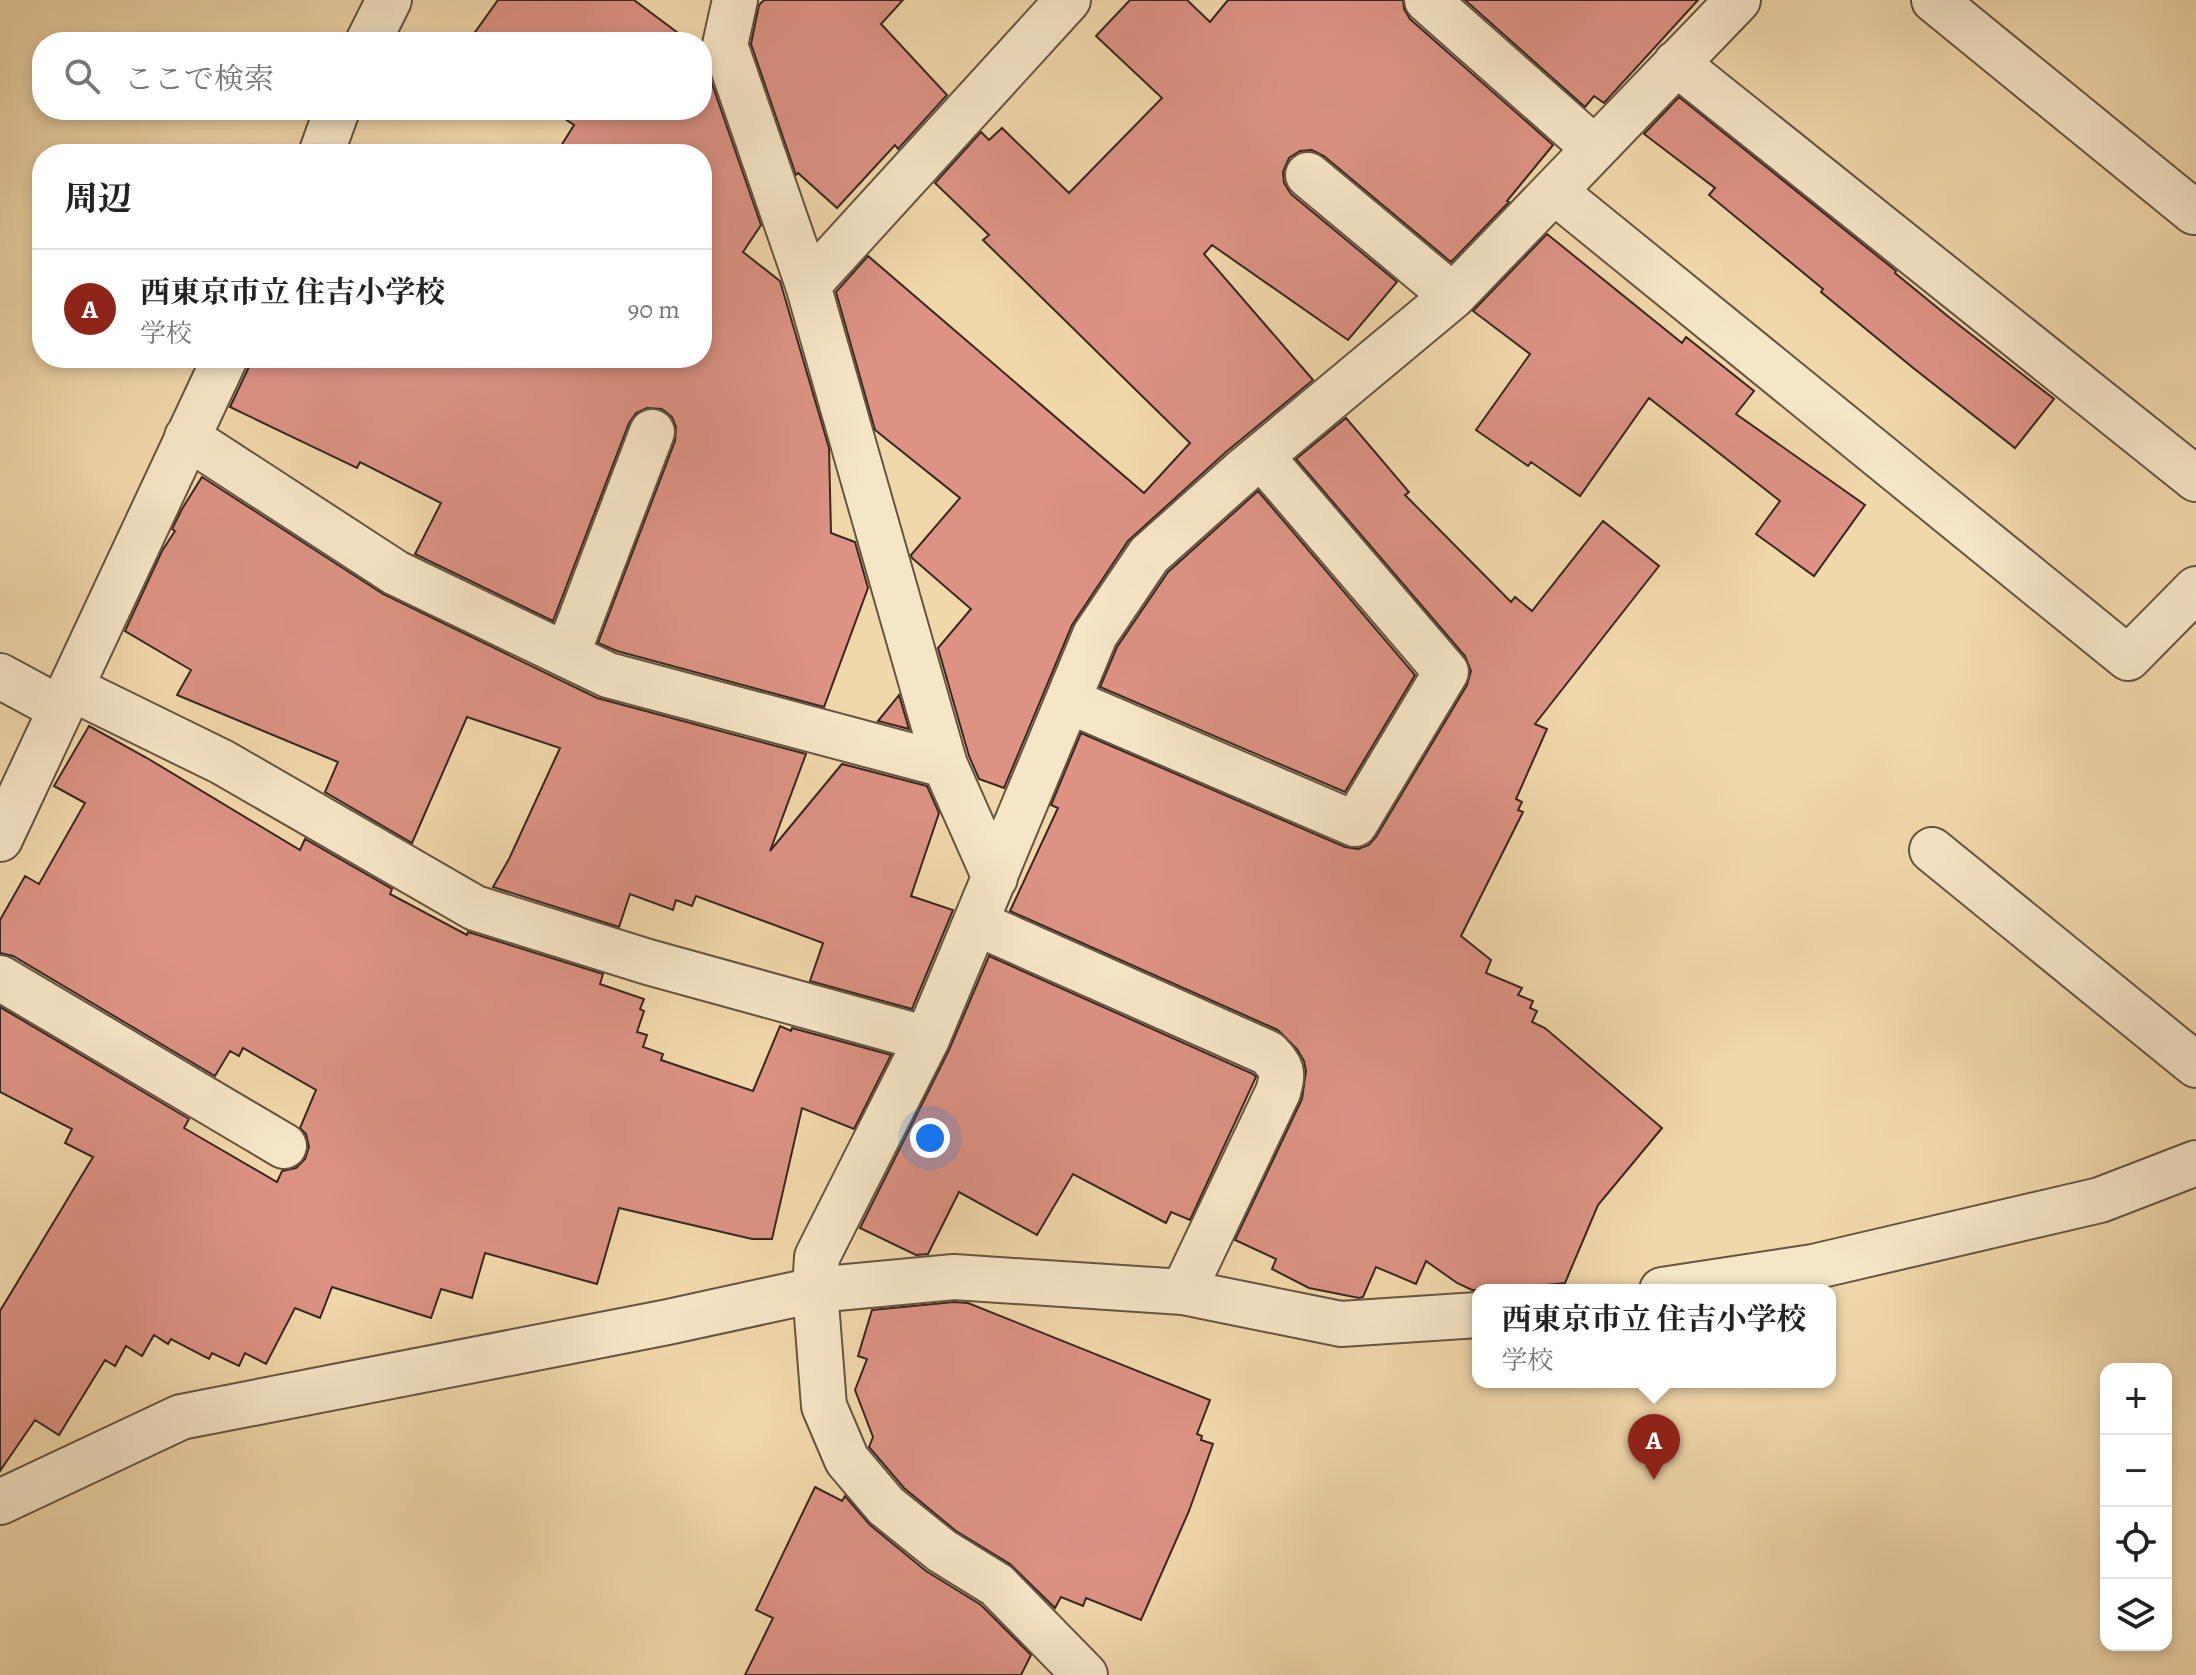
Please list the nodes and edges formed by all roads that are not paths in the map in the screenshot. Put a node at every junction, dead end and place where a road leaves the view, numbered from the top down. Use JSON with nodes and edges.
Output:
{"nodes":[{"id":1,"x":389,"y":0,"type":"edge"},
{"id":2,"x":735,"y":0,"type":"edge"},
{"id":3,"x":1068,"y":0,"type":"edge"},
{"id":4,"x":1427,"y":0,"type":"edge"},
{"id":5,"x":1738,"y":0,"type":"edge"},
{"id":6,"x":1934,"y":0,"type":"edge"},
{"id":7,"x":373,"y":32,"type":"edge"},
{"id":8,"x":1676,"y":63,"type":"junction"},
{"id":9,"x":333,"y":120,"type":"edge"},
{"id":10,"x":325,"y":144,"type":"edge"},
{"id":11,"x":1594,"y":148,"type":"junction"},
{"id":12,"x":1308,"y":175,"type":"dead end"},
{"id":13,"x":1555,"y":192,"type":"junction"},
{"id":14,"x":2196,"y":209,"type":"edge"},
{"id":15,"x":808,"y":285,"type":"junction"},
{"id":16,"x":1453,"y":296,"type":"junction"},
{"id":17,"x":220,"y":368,"type":"edge"},
{"id":18,"x":652,"y":432,"type":"dead end"},
{"id":19,"x":187,"y":437,"type":"junction"},
{"id":20,"x":1261,"y":456,"type":"junction"},
{"id":21,"x":2196,"y":479,"type":"edge"},
{"id":22,"x":2196,"y":589,"type":"edge"},
{"id":23,"x":567,"y":655,"type":"junction"},
{"id":24,"x":0,"y":676,"type":"edge"},
{"id":25,"x":66,"y":698,"type":"junction"},
{"id":26,"x":1069,"y":701,"type":"junction"},
{"id":27,"x":945,"y":765,"type":"junction"},
{"id":28,"x":0,"y":839,"type":"edge"},
{"id":29,"x":1932,"y":850,"type":"dead end"},
{"id":30,"x":995,"y":878,"type":"junction"},
{"id":31,"x":976,"y":923,"type":"junction"},
{"id":32,"x":0,"y":978,"type":"edge"},
{"id":33,"x":927,"y":1039,"type":"junction"},
{"id":34,"x":2196,"y":1065,"type":"edge"},
{"id":35,"x":284,"y":1146,"type":"dead end"},
{"id":36,"x":2196,"y":1163,"type":"edge"},
{"id":37,"x":1701,"y":1284,"type":"edge"},
{"id":38,"x":815,"y":1290,"type":"junction"},
{"id":39,"x":1183,"y":1292,"type":"junction"},
{"id":40,"x":1472,"y":1315,"type":"edge"},
{"id":41,"x":0,"y":1502,"type":"edge"},
{"id":42,"x":1085,"y":1675,"type":"edge"}],
"edges":[{"from":1,"to":7,"type":"street"},
{"from":2,"to":15,"type":"street"},
{"from":3,"to":15,"type":"street"},
{"from":4,"to":11,"type":"street"},
{"from":5,"to":8,"type":"street"},
{"from":6,"to":14,"type":"street"},
{"from":8,"to":11,"type":"street"},
{"from":8,"to":21,"type":"street"},
{"from":9,"to":10,"type":"street"},
{"from":11,"to":13,"type":"street"},
{"from":12,"to":16,"type":"street"},
{"from":13,"to":16,"type":"street"},
{"from":13,"to":22,"type":"street"},
{"from":15,"to":27,"type":"street"},
{"from":16,"to":20,"type":"street"},
{"from":17,"to":19,"type":"street"},
{"from":18,"to":23,"type":"street"},
{"from":19,"to":23,"type":"street"},
{"from":19,"to":25,"type":"street"},
{"from":20,"to":26,"type":"street"},
{"from":20,"to":26,"type":"street"},
{"from":23,"to":27,"type":"street"},
{"from":24,"to":25,"type":"street"},
{"from":25,"to":28,"type":"street"},
{"from":25,"to":33,"type":"street"},
{"from":26,"to":30,"type":"street"},
{"from":27,"to":30,"type":"street"},
{"from":29,"to":34,"type":"street"},
{"from":30,"to":31,"type":"street"},
{"from":31,"to":33,"type":"street"},
{"from":31,"to":39,"type":"street"},
{"from":32,"to":35,"type":"street"},
{"from":33,"to":38,"type":"street"},
{"from":36,"to":37,"type":"street"},
{"from":38,"to":39,"type":"street"},
{"from":38,"to":41,"type":"street"},
{"from":38,"to":42,"type":"street"},
{"from":39,"to":40,"type":"street"}]}
